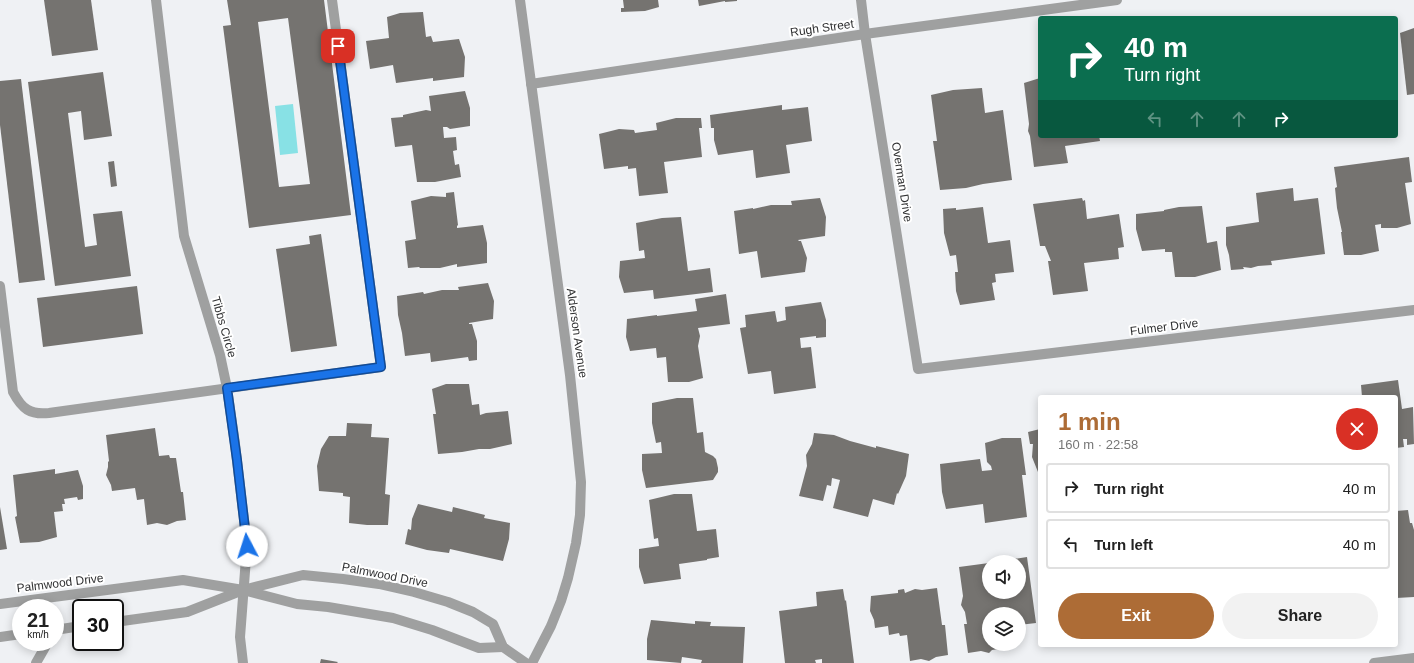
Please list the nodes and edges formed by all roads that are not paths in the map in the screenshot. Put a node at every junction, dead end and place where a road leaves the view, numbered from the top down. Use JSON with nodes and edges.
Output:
{"nodes":[{"id":1,"x":156,"y":0,"type":"edge"},
{"id":2,"x":332,"y":0,"type":"edge"},
{"id":3,"x":520,"y":0,"type":"edge"},
{"id":4,"x":861,"y":0,"type":"edge"},
{"id":5,"x":1117,"y":0,"type":"edge"},
{"id":6,"x":865,"y":34,"type":"junction"},
{"id":7,"x":530,"y":84,"type":"junction"},
{"id":8,"x":0,"y":286,"type":"edge"},
{"id":9,"x":1414,"y":310,"type":"edge"},
{"id":10,"x":918,"y":369,"type":"joint"},
{"id":11,"x":227,"y":388,"type":"junction"},
{"id":12,"x":243,"y":590,"type":"junction"},
{"id":13,"x":0,"y":604,"type":"edge"},
{"id":14,"x":124,"y":621,"type":"edge"},
{"id":15,"x":12,"y":635,"type":"edge"},
{"id":16,"x":0,"y":637,"type":"edge"},
{"id":17,"x":503,"y":647,"type":"junction"},
{"id":18,"x":43,"y":651,"type":"edge"},
{"id":19,"x":1414,"y":658,"type":"edge"},
{"id":20,"x":36,"y":663,"type":"edge"},
{"id":21,"x":243,"y":663,"type":"edge"},
{"id":22,"x":526,"y":663,"type":"edge"},
{"id":23,"x":532,"y":663,"type":"edge"},
{"id":24,"x":1374,"y":663,"type":"edge"}],
"edges":[{"from":1,"to":11,"type":"street","name":"Tibbs Circle"},
{"from":2,"to":11,"type":"street"},
{"from":3,"to":7,"type":"street","name":"Alderson Avenue"},
{"from":4,"to":6,"type":"street","name":"Overman Drive"},
{"from":5,"to":6,"type":"street","name":"Rugh Street"},
{"from":6,"to":7,"type":"street","name":"Rugh Street"},
{"from":6,"to":10,"type":"street","name":"Overman Drive"},
{"from":7,"to":23,"type":"street","name":"Alderson Avenue"},
{"from":8,"to":11,"type":"street"},
{"from":9,"to":10,"type":"street","name":"Fulmer Drive"},
{"from":11,"to":12,"type":"street","name":"Tibbs Circle"},
{"from":12,"to":13,"type":"street","name":"Palmwood Drive"},
{"from":12,"to":14,"type":"street","name":"Palmwood Drive"},
{"from":12,"to":17,"type":"street","name":"Palmwood Drive"},
{"from":12,"to":17,"type":"street","name":"Palmwood Drive"},
{"from":12,"to":21,"type":"street","name":"Tibbs Circle"},
{"from":15,"to":16,"type":"street"},
{"from":17,"to":22,"type":"street"},
{"from":18,"to":20,"type":"street"},
{"from":19,"to":24,"type":"street"}]}
